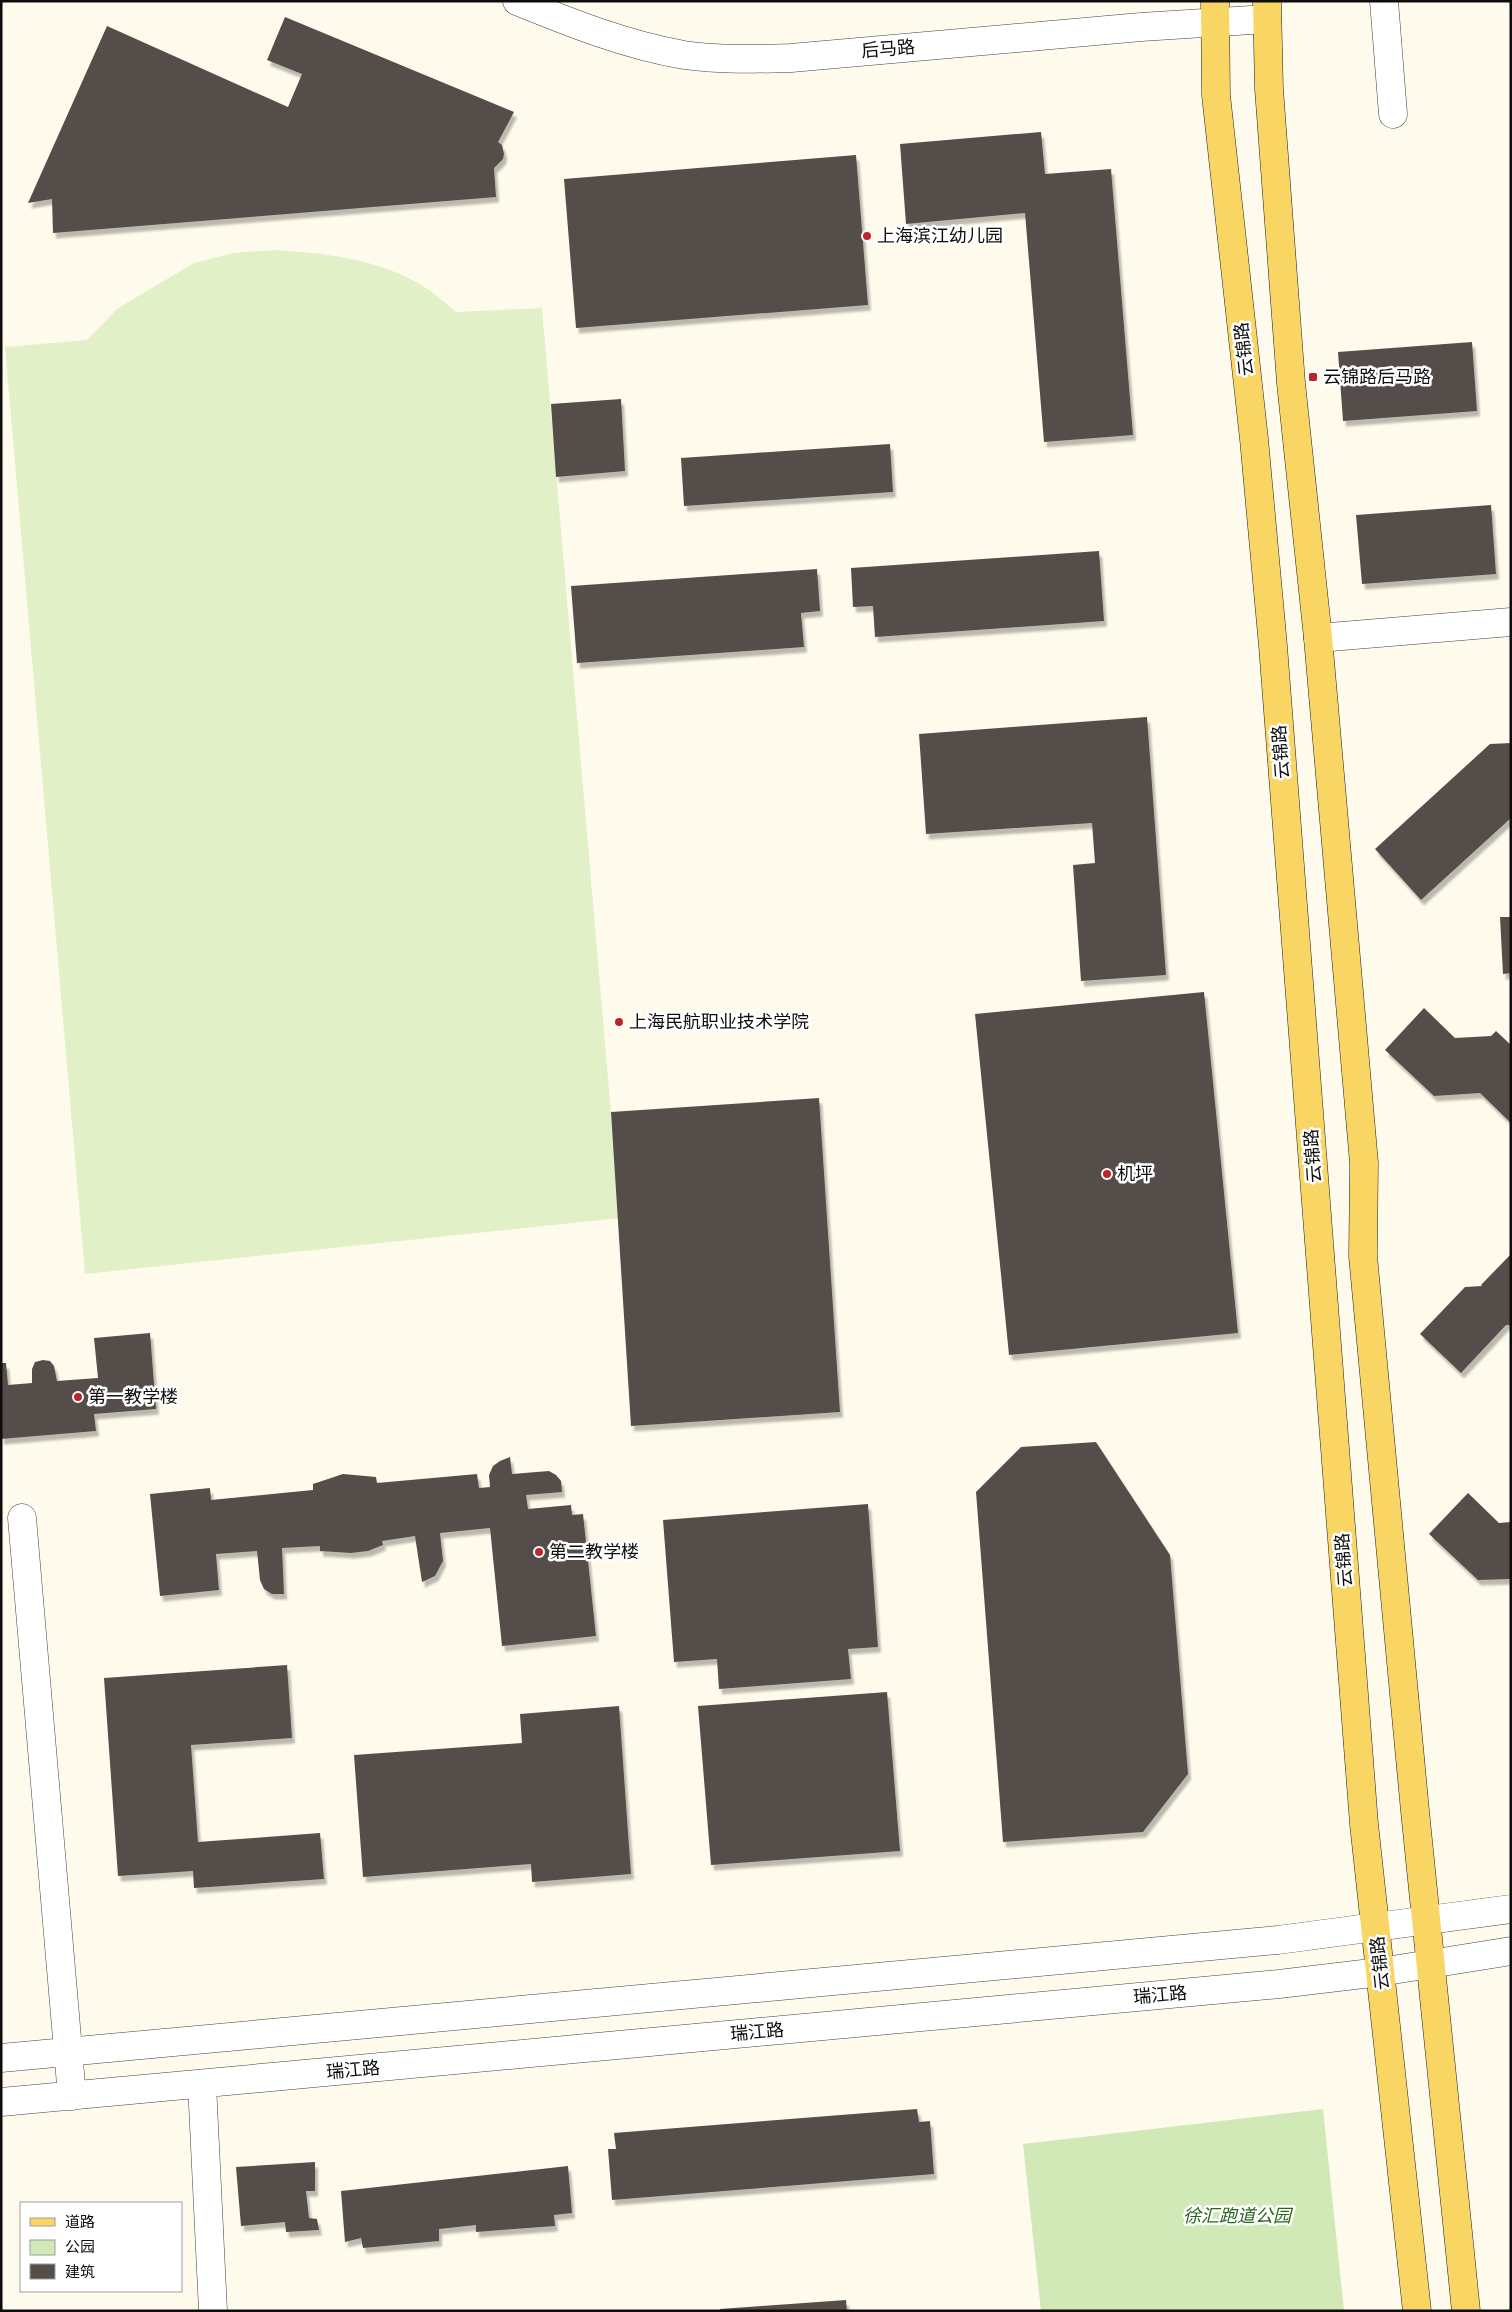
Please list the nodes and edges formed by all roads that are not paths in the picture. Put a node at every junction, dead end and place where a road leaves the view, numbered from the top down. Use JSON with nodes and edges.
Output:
{"nodes":[{"id":1,"x":517,"y":1,"type":"edge"},
{"id":2,"x":1384,"y":1,"type":"edge"},
{"id":3,"x":1267,"y":10,"type":"edge"},
{"id":4,"x":1215,"y":12,"type":"edge"},
{"id":5,"x":1393,"y":114,"type":"dead end"},
{"id":6,"x":1511,"y":622,"type":"edge"},
{"id":7,"x":1318,"y":638,"type":"junction"},
{"id":8,"x":22,"y":1518,"type":"dead end"},
{"id":9,"x":1511,"y":1909,"type":"edge"},
{"id":10,"x":1427,"y":1921,"type":"junction"},
{"id":11,"x":1376,"y":1928,"type":"junction"},
{"id":12,"x":1511,"y":1951,"type":"edge"},
{"id":13,"x":1431,"y":1964,"type":"junction"},
{"id":14,"x":1380,"y":1972,"type":"junction"},
{"id":15,"x":69,"y":2052,"type":"junction"},
{"id":16,"x":1,"y":2058,"type":"edge"},
{"id":17,"x":202,"y":2084,"type":"junction"},
{"id":18,"x":72,"y":2096,"type":"junction"},
{"id":19,"x":1,"y":2102,"type":"edge"},
{"id":20,"x":212,"y":2311,"type":"edge"},
{"id":21,"x":1417,"y":2311,"type":"edge"},
{"id":22,"x":1466,"y":2311,"type":"edge"}],
"edges":[{"from":1,"to":4,"type":"street","name":"后马路"},
{"from":2,"to":5,"type":"street"},
{"from":3,"to":4,"type":"street","name":"后马路"},
{"from":3,"to":7,"type":"main road"},
{"from":4,"to":11,"type":"main road","name":"云锦路"},
{"from":6,"to":7,"type":"street"},
{"from":7,"to":10,"type":"main road"},
{"from":8,"to":15,"type":"street"},
{"from":9,"to":10,"type":"street"},
{"from":10,"to":11,"type":"street"},
{"from":10,"to":13,"type":"main road"},
{"from":11,"to":14,"type":"main road","name":"云锦路"},
{"from":11,"to":15,"type":"street"},
{"from":12,"to":13,"type":"street","name":"瑞江路"},
{"from":13,"to":14,"type":"street","name":"瑞江路"},
{"from":13,"to":22,"type":"main road"},
{"from":14,"to":17,"type":"street","name":"瑞江路"},
{"from":14,"to":21,"type":"main road","name":"云锦路"},
{"from":15,"to":16,"type":"street"},
{"from":15,"to":18,"type":"street"},
{"from":17,"to":18,"type":"street","name":"瑞江路"},
{"from":17,"to":20,"type":"street"},
{"from":18,"to":19,"type":"street","name":"瑞江路"}]}
